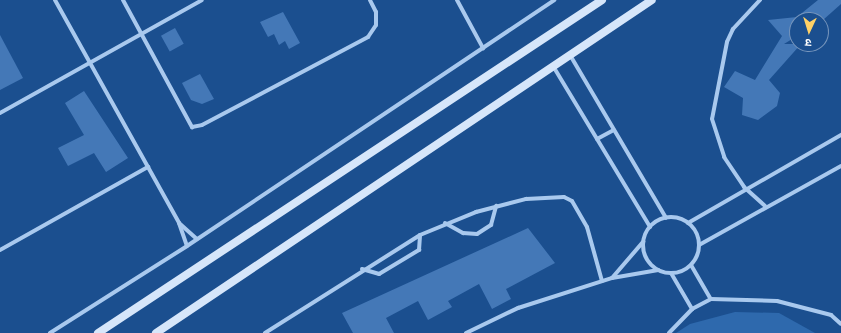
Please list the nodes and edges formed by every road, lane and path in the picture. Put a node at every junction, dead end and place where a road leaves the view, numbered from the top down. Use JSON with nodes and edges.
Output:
{"nodes":[{"id":1,"x":54,"y":0,"type":"edge"},
{"id":2,"x":123,"y":0,"type":"edge"},
{"id":3,"x":202,"y":0,"type":"edge"},
{"id":4,"x":370,"y":0,"type":"edge"},
{"id":5,"x":457,"y":0,"type":"edge"},
{"id":6,"x":554,"y":0,"type":"edge"},
{"id":7,"x":602,"y":0,"type":"edge"},
{"id":8,"x":652,"y":0,"type":"edge"},
{"id":9,"x":760,"y":0,"type":"edge"},
{"id":10,"x":142,"y":34,"type":"junction"},
{"id":11,"x":483,"y":48,"type":"junction"},
{"id":12,"x":570,"y":54,"type":"junction"},
{"id":13,"x":90,"y":63,"type":"junction"},
{"id":14,"x":553,"y":66,"type":"junction"},
{"id":15,"x":0,"y":113,"type":"edge"},
{"id":16,"x":614,"y":130,"type":"junction"},
{"id":17,"x":841,"y":135,"type":"edge"},
{"id":18,"x":597,"y":139,"type":"junction"},
{"id":19,"x":148,"y":166,"type":"junction"},
{"id":20,"x":841,"y":166,"type":"edge"},
{"id":21,"x":744,"y":187,"type":"junction"},
{"id":22,"x":496,"y":206,"type":"junction"},
{"id":23,"x":765,"y":206,"type":"junction"},
{"id":24,"x":666,"y":218,"type":"junction"},
{"id":25,"x":179,"y":223,"type":"junction"},
{"id":26,"x":446,"y":223,"type":"junction"},
{"id":27,"x":688,"y":223,"type":"junction"},
{"id":28,"x":650,"y":227,"type":"junction"},
{"id":29,"x":420,"y":235,"type":"junction"},
{"id":30,"x":197,"y":239,"type":"junction"},
{"id":31,"x":644,"y":242,"type":"junction"},
{"id":32,"x":699,"y":245,"type":"junction"},
{"id":33,"x":187,"y":246,"type":"junction"},
{"id":34,"x":0,"y":250,"type":"edge"},
{"id":35,"x":691,"y":265,"type":"junction"},
{"id":36,"x":362,"y":269,"type":"junction"},
{"id":37,"x":658,"y":270,"type":"junction"},
{"id":38,"x":671,"y":273,"type":"junction"},
{"id":39,"x":612,"y":278,"type":"junction"},
{"id":40,"x":602,"y":281,"type":"junction"},
{"id":41,"x":712,"y":300,"type":"junction"},
{"id":42,"x":692,"y":309,"type":"junction"},
{"id":43,"x":841,"y":324,"type":"edge"},
{"id":44,"x":50,"y":333,"type":"edge"},
{"id":45,"x":98,"y":333,"type":"edge"},
{"id":46,"x":156,"y":333,"type":"edge"},
{"id":47,"x":265,"y":333,"type":"edge"},
{"id":48,"x":466,"y":333,"type":"edge"},
{"id":49,"x":669,"y":333,"type":"edge"}],
"edges":[{"from":1,"to":13,"type":"street"},
{"from":2,"to":10,"type":"street"},
{"from":3,"to":10,"type":"street"},
{"from":4,"to":10,"type":"street"},
{"from":5,"to":11,"type":"street"},
{"from":6,"to":11,"type":"street"},
{"from":7,"to":45,"type":"street"},
{"from":8,"to":12,"type":"street"},
{"from":9,"to":21,"type":"street"},
{"from":10,"to":13,"type":"street"},
{"from":11,"to":30,"type":"street"},
{"from":12,"to":14,"type":"street"},
{"from":12,"to":16,"type":"street"},
{"from":13,"to":15,"type":"street"},
{"from":13,"to":19,"type":"street"},
{"from":14,"to":18,"type":"street"},
{"from":14,"to":46,"type":"street"},
{"from":16,"to":18,"type":"street"},
{"from":16,"to":24,"type":"street"},
{"from":17,"to":21,"type":"street"},
{"from":18,"to":28,"type":"street"},
{"from":19,"to":25,"type":"street"},
{"from":19,"to":34,"type":"street"},
{"from":20,"to":23,"type":"street"},
{"from":21,"to":23,"type":"street"},
{"from":21,"to":27,"type":"street"},
{"from":22,"to":26,"type":"street"},
{"from":22,"to":26,"type":"street"},
{"from":22,"to":40,"type":"street"},
{"from":23,"to":32,"type":"street"},
{"from":24,"to":27,"type":"street"},
{"from":24,"to":28,"type":"street"},
{"from":25,"to":30,"type":"street"},
{"from":25,"to":33,"type":"street"},
{"from":26,"to":29,"type":"street"},
{"from":27,"to":32,"type":"street"},
{"from":28,"to":31,"type":"street"},
{"from":29,"to":36,"type":"street"},
{"from":29,"to":36,"type":"street"},
{"from":30,"to":33,"type":"street"},
{"from":31,"to":37,"type":"street"},
{"from":31,"to":39,"type":"street"},
{"from":32,"to":35,"type":"street"},
{"from":33,"to":44,"type":"street"},
{"from":35,"to":38,"type":"street"},
{"from":35,"to":41,"type":"street"},
{"from":36,"to":47,"type":"street"},
{"from":37,"to":38,"type":"street"},
{"from":37,"to":39,"type":"street"},
{"from":38,"to":42,"type":"street"},
{"from":39,"to":40,"type":"street"},
{"from":40,"to":48,"type":"street"},
{"from":41,"to":42,"type":"street"},
{"from":41,"to":43,"type":"street"},
{"from":42,"to":49,"type":"street"}]}
